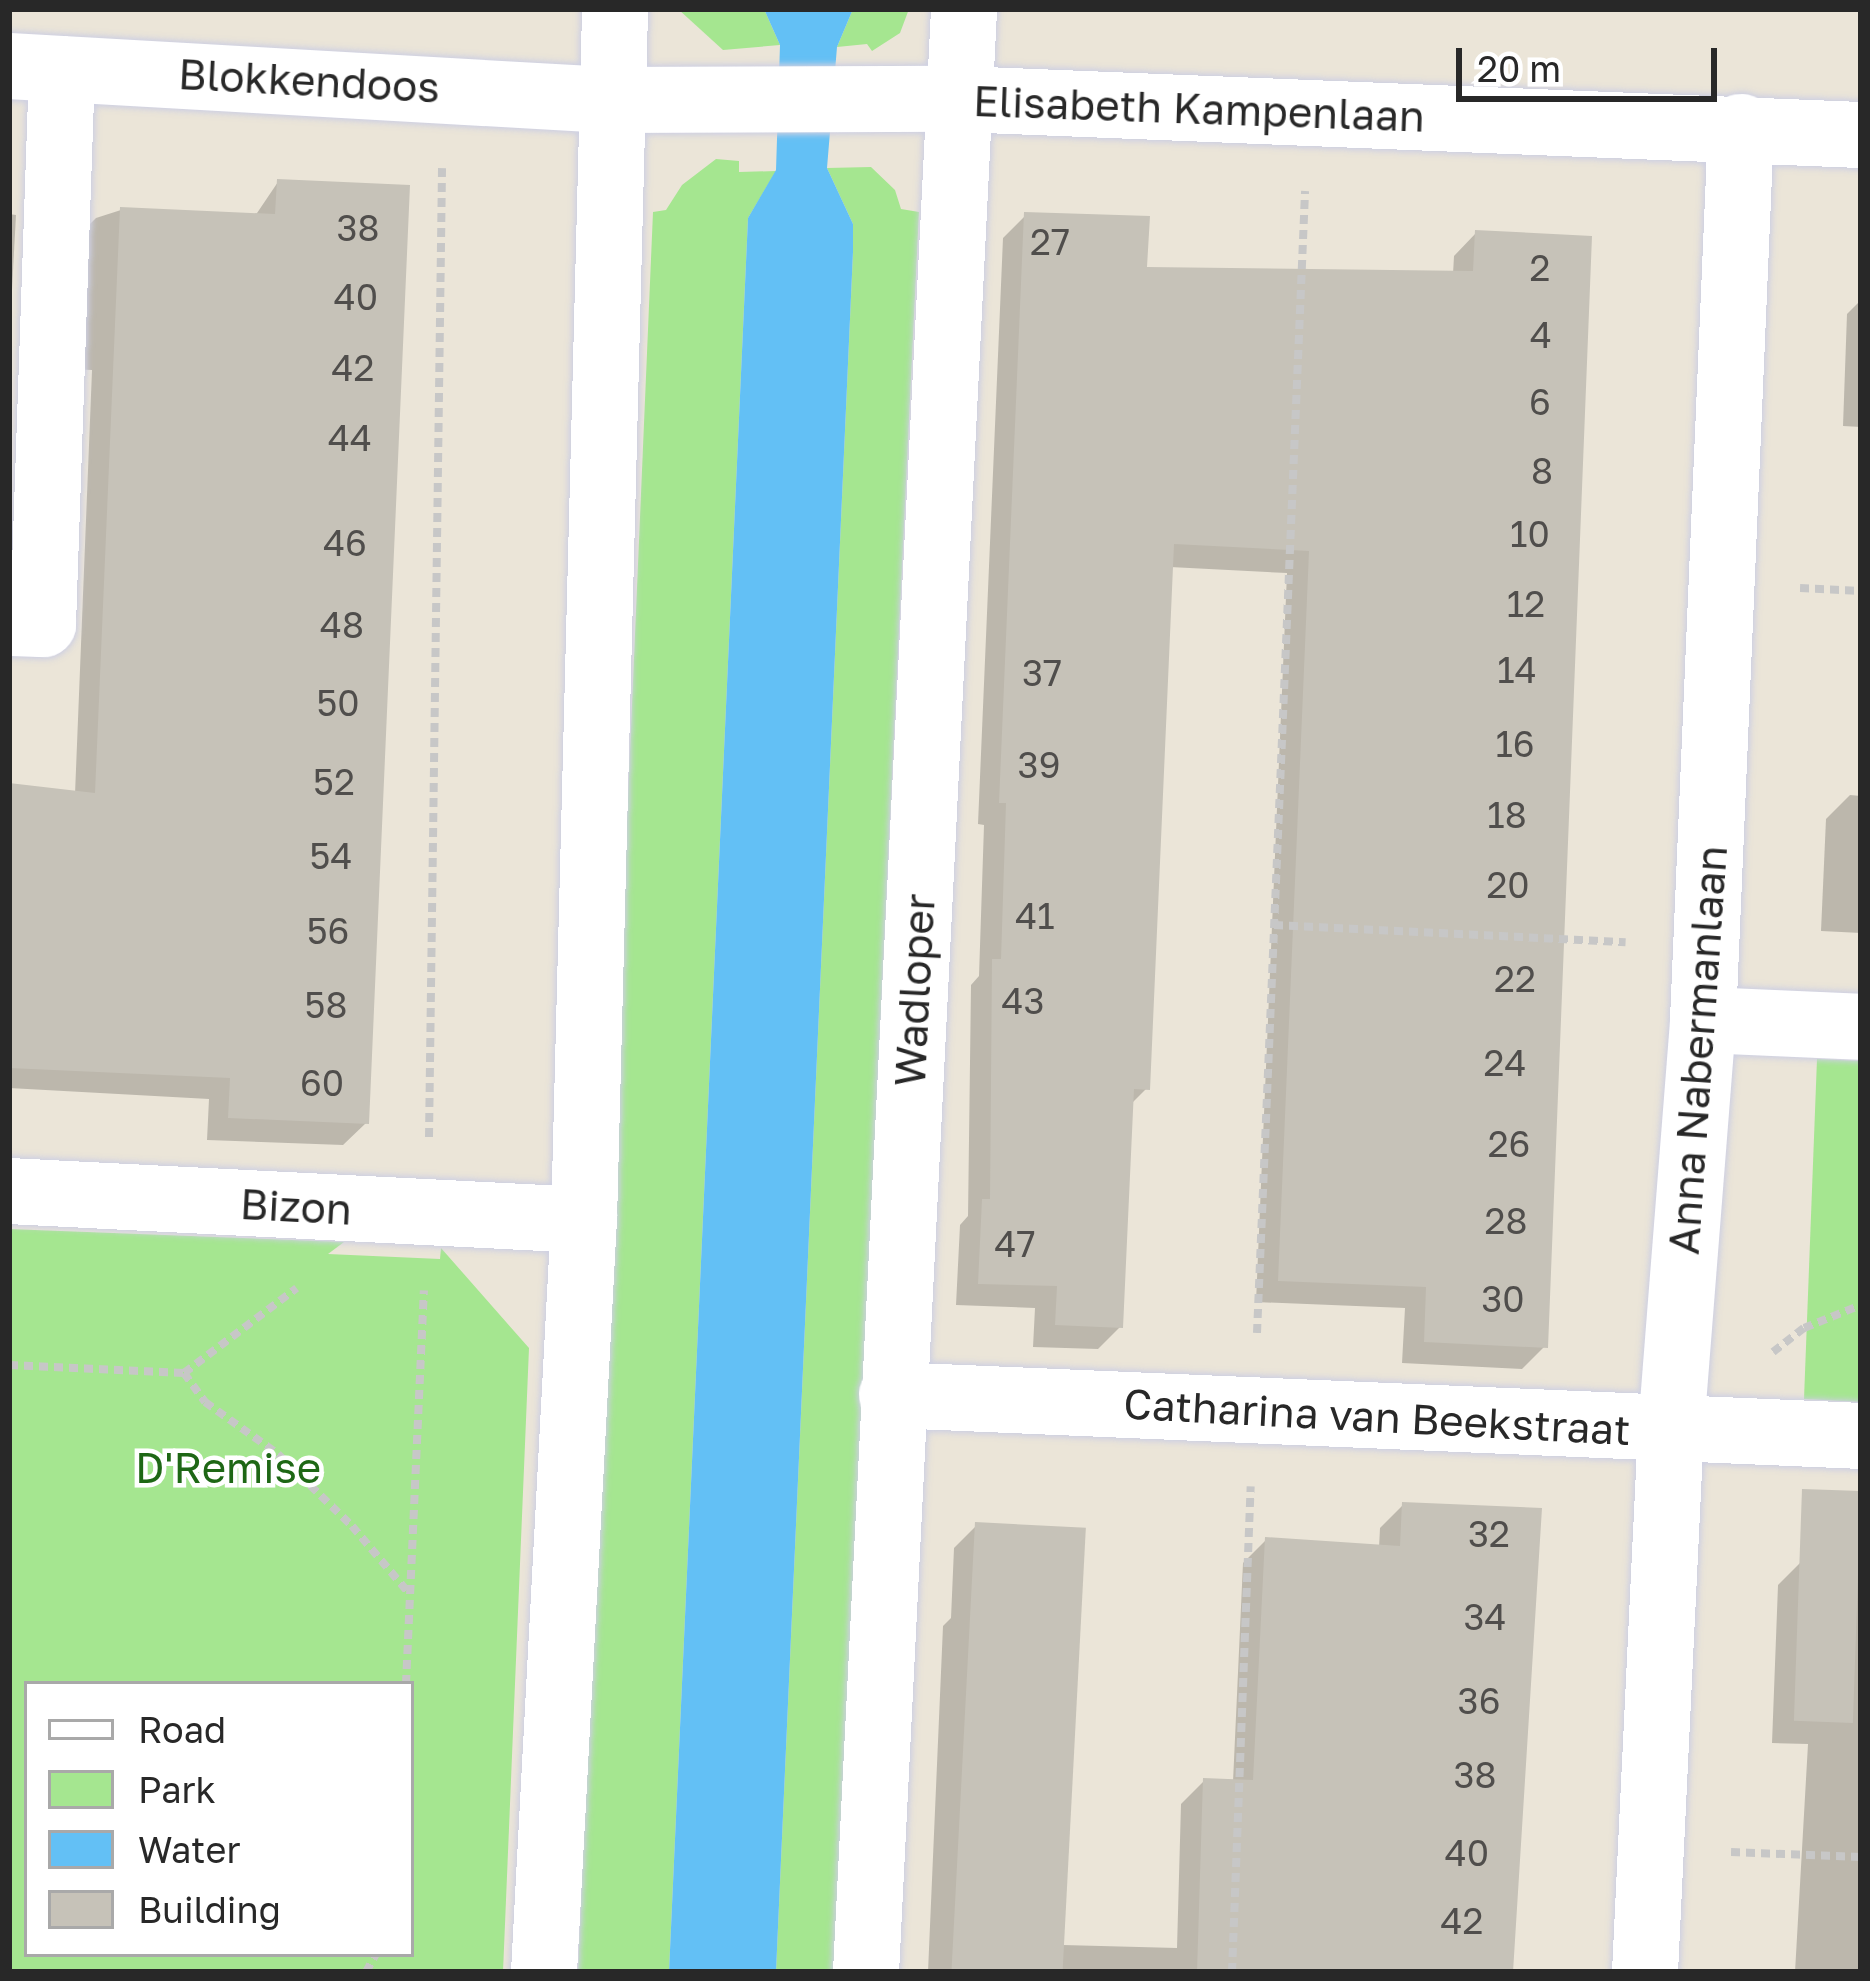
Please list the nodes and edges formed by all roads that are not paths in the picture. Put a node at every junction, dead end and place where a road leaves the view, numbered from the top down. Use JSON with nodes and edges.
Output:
{"nodes":[{"id":1,"x":615,"y":9,"type":"edge"},
{"id":2,"x":964,"y":9,"type":"edge"},
{"id":3,"x":36,"y":68,"type":"edge"},
{"id":4,"x":960,"y":99,"type":"junction"},
{"id":5,"x":608,"y":100,"type":"junction"},
{"id":6,"x":1741,"y":128,"type":"junction"},
{"id":7,"x":1861,"y":134,"type":"edge"},
{"id":8,"x":9,"y":623,"type":"edge"},
{"id":9,"x":1703,"y":1020,"type":"junction"},
{"id":10,"x":1861,"y":1027,"type":"edge"},
{"id":11,"x":9,"y":1191,"type":"edge"},
{"id":12,"x":584,"y":1220,"type":"junction"},
{"id":13,"x":892,"y":1395,"type":"junction"},
{"id":14,"x":1671,"y":1429,"type":"junction"},
{"id":15,"x":1861,"y":1436,"type":"edge"},
{"id":16,"x":544,"y":1972,"type":"edge"},
{"id":17,"x":866,"y":1972,"type":"edge"},
{"id":18,"x":1645,"y":1972,"type":"edge"}],
"edges":[{"from":1,"to":5,"type":"street"},
{"from":2,"to":4,"type":"street","name":"Wadloper"},
{"from":3,"to":5,"type":"street","name":"Blokkendoos"},
{"from":3,"to":8,"type":"street"},
{"from":4,"to":5,"type":"street","name":"Elisabeth Kampenlaan"},
{"from":4,"to":6,"type":"street","name":"Elisabeth Kampenlaan"},
{"from":4,"to":13,"type":"street","name":"Wadloper"},
{"from":5,"to":12,"type":"street"},
{"from":6,"to":7,"type":"street","name":"Elisabeth Kampenlaan"},
{"from":6,"to":9,"type":"street","name":"Anna Nabermanlaan"},
{"from":9,"to":10,"type":"street"},
{"from":9,"to":14,"type":"street","name":"Anna Nabermanlaan"},
{"from":11,"to":12,"type":"street","name":"Bizon"},
{"from":12,"to":16,"type":"street"},
{"from":13,"to":14,"type":"street","name":"Catharina van Beekstraat"},
{"from":13,"to":17,"type":"street","name":"Wadloper"},
{"from":14,"to":15,"type":"street","name":"Catharina van Beekstraat"},
{"from":14,"to":18,"type":"street","name":"Anna Nabermanlaan"}]}
